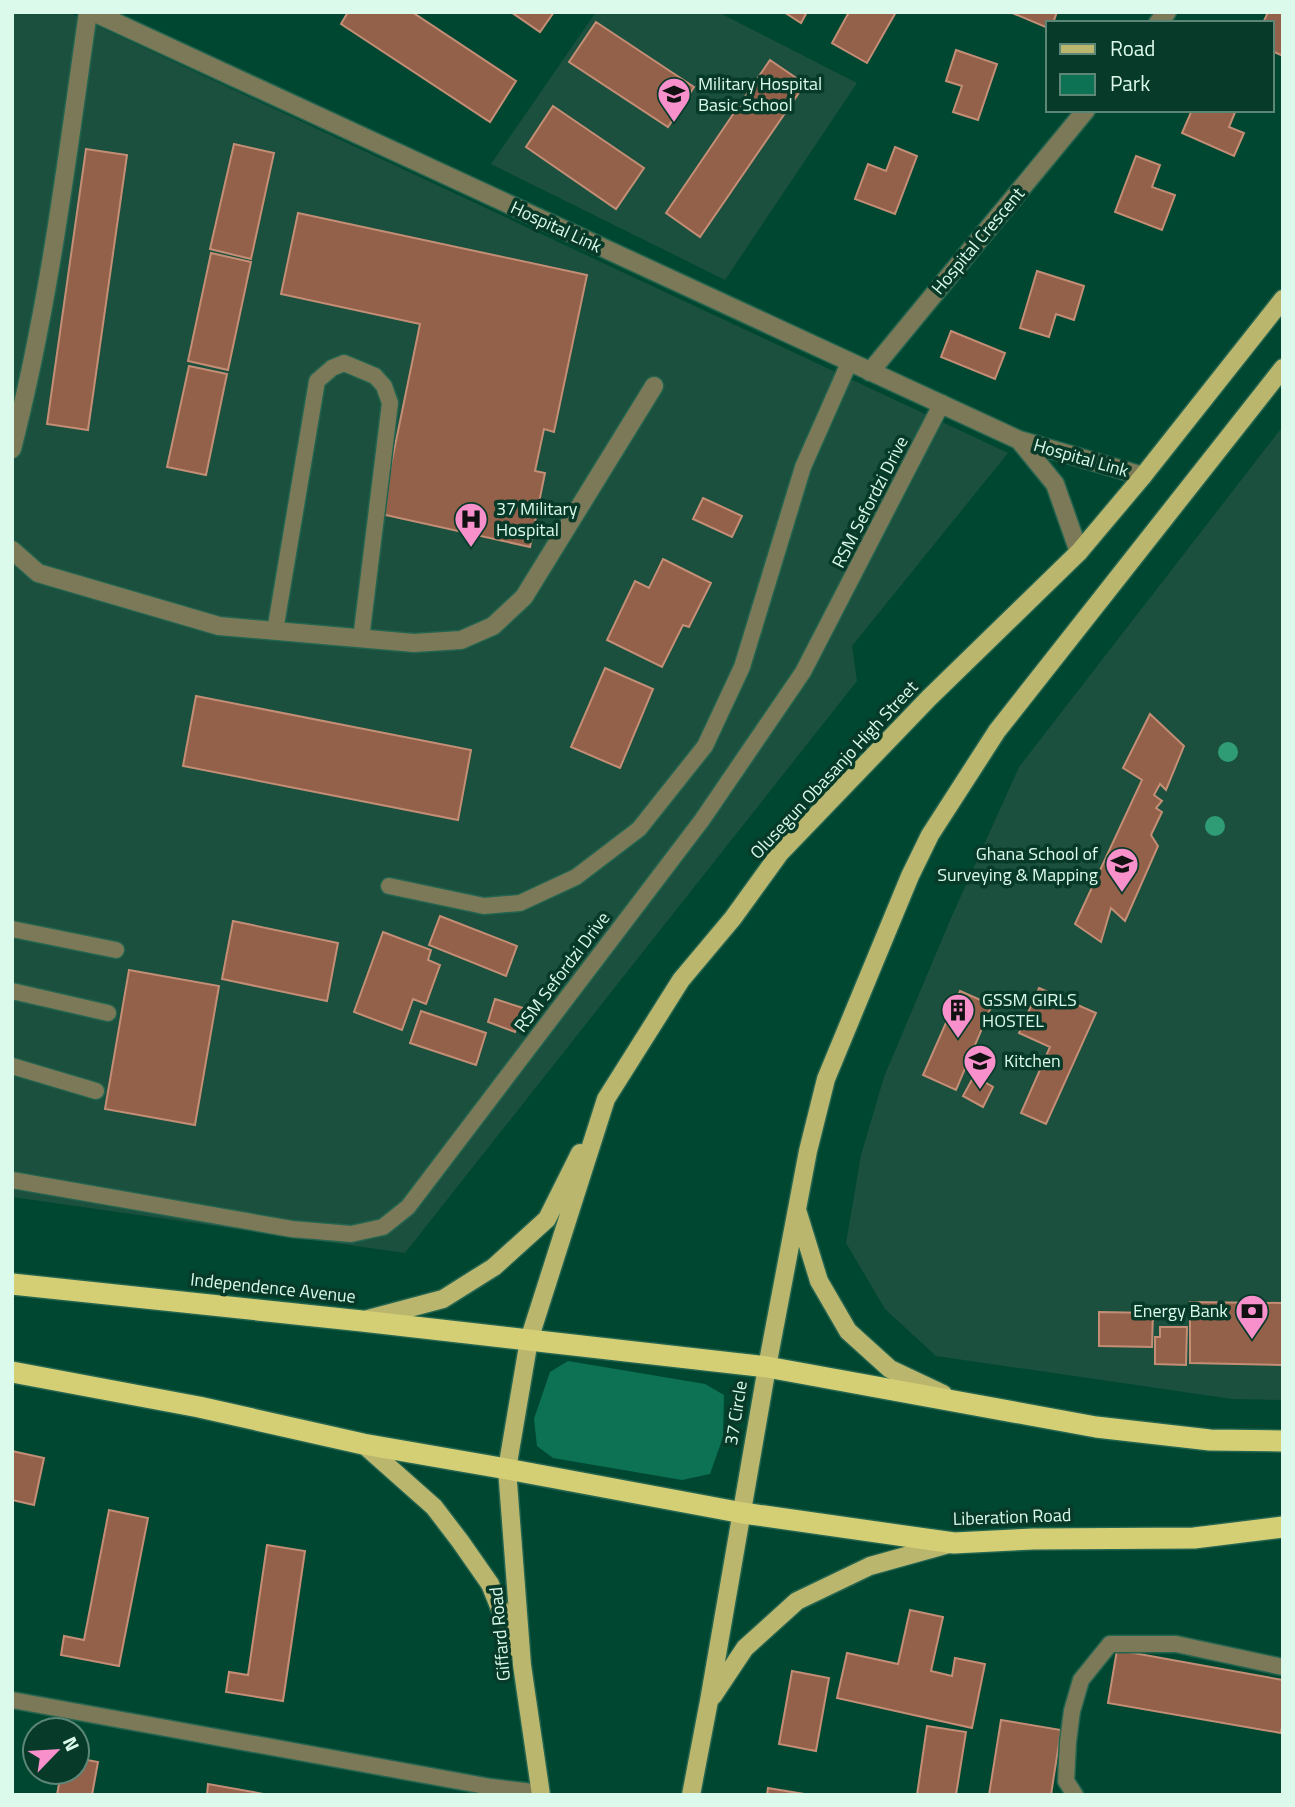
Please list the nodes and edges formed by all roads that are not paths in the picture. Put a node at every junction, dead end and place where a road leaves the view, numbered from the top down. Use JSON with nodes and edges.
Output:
{"nodes":[{"id":1,"x":90,"y":12,"type":"edge"},
{"id":2,"x":1084,"y":112,"type":"edge"},
{"id":3,"x":1283,"y":299,"type":"edge"},
{"id":4,"x":849,"y":363,"type":"junction"},
{"id":5,"x":1283,"y":368,"type":"edge"},
{"id":6,"x":870,"y":372,"type":"junction"},
{"id":7,"x":654,"y":386,"type":"dead end"},
{"id":8,"x":942,"y":403,"type":"junction"},
{"id":9,"x":1019,"y":440,"type":"junction"},
{"id":10,"x":12,"y":449,"type":"edge"},
{"id":11,"x":1143,"y":476,"type":"junction"},
{"id":12,"x":12,"y":550,"type":"edge"},
{"id":13,"x":1079,"y":552,"type":"junction"},
{"id":14,"x":275,"y":631,"type":"junction"},
{"id":15,"x":361,"y":639,"type":"junction"},
{"id":16,"x":389,"y":886,"type":"dead end"},
{"id":17,"x":12,"y":929,"type":"edge"},
{"id":18,"x":116,"y":950,"type":"dead end"},
{"id":19,"x":12,"y":991,"type":"edge"},
{"id":20,"x":108,"y":1013,"type":"dead end"},
{"id":21,"x":12,"y":1066,"type":"edge"},
{"id":22,"x":96,"y":1091,"type":"dead end"},
{"id":23,"x":606,"y":1100,"type":"junction"},
{"id":24,"x":12,"y":1180,"type":"edge"},
{"id":25,"x":796,"y":1209,"type":"junction"},
{"id":26,"x":12,"y":1284,"type":"edge"},
{"id":27,"x":362,"y":1321,"type":"junction"},
{"id":28,"x":529,"y":1340,"type":"junction"},
{"id":29,"x":767,"y":1367,"type":"junction"},
{"id":30,"x":12,"y":1372,"type":"edge"},
{"id":31,"x":959,"y":1401,"type":"junction"},
{"id":32,"x":1283,"y":1441,"type":"edge"},
{"id":33,"x":363,"y":1444,"type":"junction"},
{"id":34,"x":507,"y":1469,"type":"junction"},
{"id":35,"x":743,"y":1513,"type":"junction"},
{"id":36,"x":1283,"y":1527,"type":"edge"},
{"id":37,"x":954,"y":1543,"type":"junction"},
{"id":38,"x":522,"y":1665,"type":"junction"},
{"id":39,"x":1283,"y":1667,"type":"edge"},
{"id":40,"x":12,"y":1700,"type":"edge"},
{"id":41,"x":709,"y":1702,"type":"junction"},
{"id":42,"x":541,"y":1794,"type":"edge"},
{"id":43,"x":691,"y":1795,"type":"edge"},
{"id":44,"x":1075,"y":1795,"type":"edge"}],
"edges":[{"from":1,"to":4,"type":"street","name":"Hospital Link"},
{"from":1,"to":10,"type":"street"},
{"from":2,"to":6,"type":"street","name":"Hospital Crescent"},
{"from":3,"to":11,"type":"main road","name":"Olusegun Obasanjo High Street"},
{"from":4,"to":6,"type":"street","name":"Hospital Link"},
{"from":4,"to":16,"type":"lane"},
{"from":5,"to":25,"type":"main road"},
{"from":6,"to":8,"type":"street","name":"Hospital Link"},
{"from":7,"to":15,"type":"street"},
{"from":8,"to":9,"type":"street","name":"Hospital Link"},
{"from":8,"to":24,"type":"lane","name":"RSM Sefordzi Drive"},
{"from":9,"to":11,"type":"street","name":"Hospital Link"},
{"from":9,"to":13,"type":"street","name":"Hospital Link"},
{"from":11,"to":13,"type":"main road","name":"Olusegun Obasanjo High Street"},
{"from":12,"to":14,"type":"street"},
{"from":13,"to":23,"type":"main road","name":"Olusegun Obasanjo High Street"},
{"from":14,"to":15,"type":"street"},
{"from":14,"to":15,"type":"lane"},
{"from":17,"to":18,"type":"lane"},
{"from":19,"to":20,"type":"lane"},
{"from":21,"to":22,"type":"lane"},
{"from":23,"to":27,"type":"main road"},
{"from":23,"to":28,"type":"main road","name":"Olusegun Obasanjo High Street"},
{"from":25,"to":29,"type":"main road"},
{"from":25,"to":31,"type":"main road"},
{"from":26,"to":27,"type":"highway","name":"Independence Avenue"},
{"from":27,"to":28,"type":"highway","name":"Independence Avenue"},
{"from":28,"to":29,"type":"highway","name":"37 Circle"},
{"from":28,"to":34,"type":"main road"},
{"from":29,"to":31,"type":"highway"},
{"from":29,"to":35,"type":"main road","name":"37 Circle"},
{"from":30,"to":33,"type":"highway"},
{"from":31,"to":32,"type":"highway"},
{"from":33,"to":34,"type":"highway"},
{"from":33,"to":38,"type":"main road"},
{"from":34,"to":35,"type":"highway"},
{"from":34,"to":38,"type":"main road","name":"Giffard Road"},
{"from":35,"to":37,"type":"highway","name":"Liberation Road"},
{"from":35,"to":41,"type":"main road"},
{"from":36,"to":37,"type":"highway","name":"Liberation Road"},
{"from":37,"to":41,"type":"main road"},
{"from":38,"to":42,"type":"main road","name":"Giffard Road"},
{"from":39,"to":44,"type":"lane"},
{"from":40,"to":42,"type":"lane"},
{"from":41,"to":43,"type":"main road"}]}
